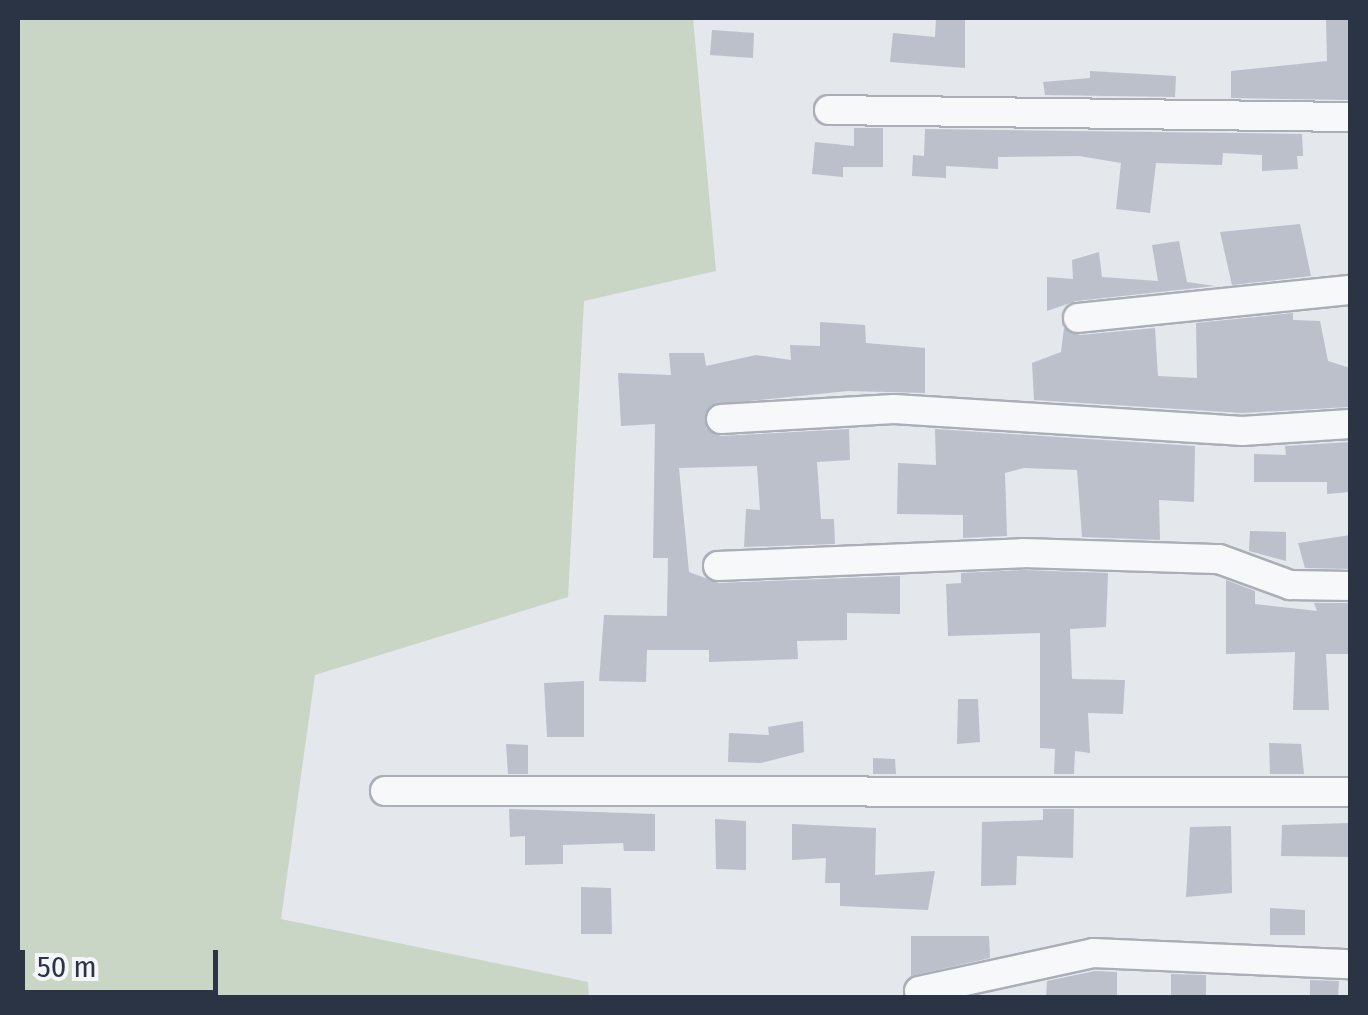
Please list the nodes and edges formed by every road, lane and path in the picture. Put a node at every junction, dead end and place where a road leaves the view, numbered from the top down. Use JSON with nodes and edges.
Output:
{"nodes":[{"id":1,"x":829,"y":110,"type":"dead end"},
{"id":2,"x":1350,"y":117,"type":"edge"},
{"id":3,"x":1350,"y":290,"type":"edge"},
{"id":4,"x":1078,"y":318,"type":"dead end"},
{"id":5,"x":720,"y":420,"type":"dead end"},
{"id":6,"x":1350,"y":424,"type":"edge"},
{"id":7,"x":718,"y":566,"type":"dead end"},
{"id":8,"x":1350,"y":586,"type":"edge"},
{"id":9,"x":385,"y":791,"type":"dead end"},
{"id":10,"x":1350,"y":792,"type":"edge"},
{"id":11,"x":1350,"y":964,"type":"edge"},
{"id":12,"x":919,"y":990,"type":"dead end"}],
"edges":[{"from":1,"to":2,"type":"street"},
{"from":3,"to":4,"type":"street"},
{"from":5,"to":6,"type":"street"},
{"from":7,"to":8,"type":"street"},
{"from":9,"to":10,"type":"street"},
{"from":11,"to":12,"type":"street"}]}
